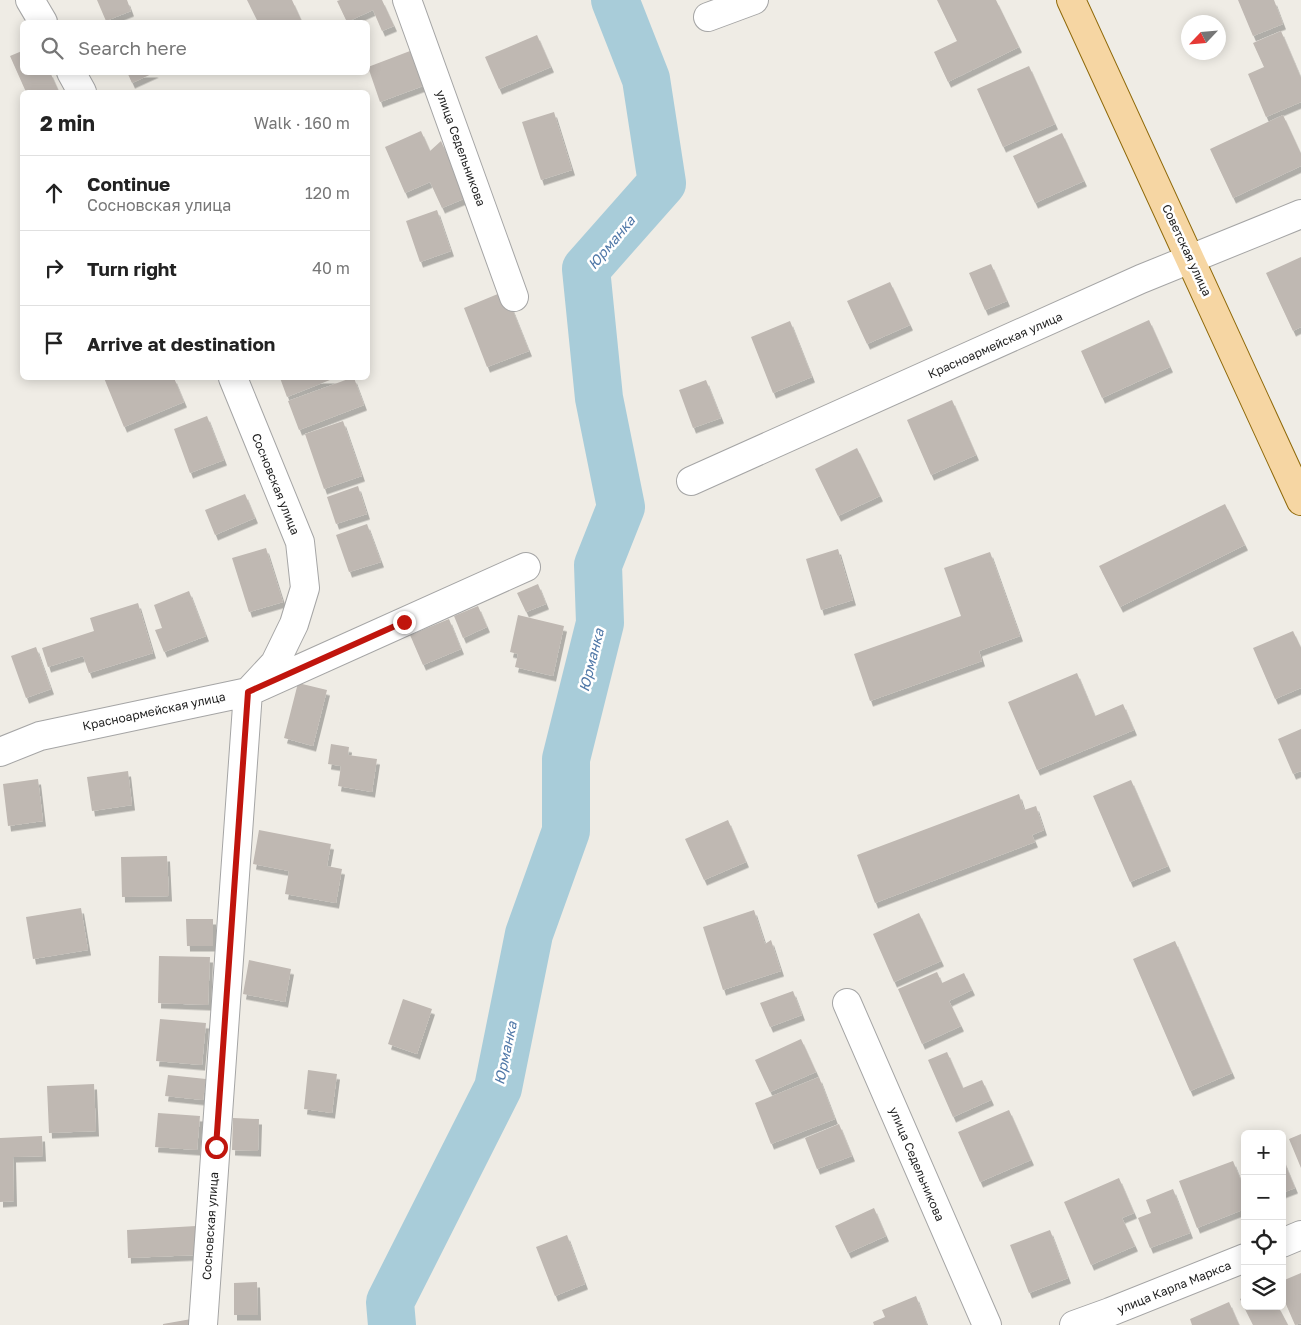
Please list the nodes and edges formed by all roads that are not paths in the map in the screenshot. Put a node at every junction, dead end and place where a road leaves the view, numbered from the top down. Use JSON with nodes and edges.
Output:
{"nodes":[{"id":1,"x":30,"y":0,"type":"edge"},
{"id":2,"x":407,"y":0,"type":"edge"},
{"id":3,"x":754,"y":0,"type":"edge"},
{"id":4,"x":1071,"y":0,"type":"edge"},
{"id":5,"x":708,"y":17,"type":"dead end"},
{"id":6,"x":42,"y":20,"type":"edge"},
{"id":7,"x":73,"y":75,"type":"edge"},
{"id":8,"x":81,"y":90,"type":"edge"},
{"id":9,"x":1301,"y":214,"type":"edge"},
{"id":10,"x":1191,"y":259,"type":"junction"},
{"id":11,"x":514,"y":297,"type":"dead end"},
{"id":12,"x":234,"y":380,"type":"edge"},
{"id":13,"x":691,"y":481,"type":"dead end"},
{"id":14,"x":1301,"y":501,"type":"edge"},
{"id":15,"x":526,"y":567,"type":"dead end"},
{"id":16,"x":248,"y":692,"type":"junction"},
{"id":17,"x":0,"y":752,"type":"edge"},
{"id":18,"x":847,"y":1003,"type":"dead end"},
{"id":19,"x":1301,"y":1235,"type":"edge"},
{"id":20,"x":1286,"y":1241,"type":"edge"},
{"id":21,"x":1241,"y":1260,"type":"edge"},
{"id":22,"x":203,"y":1325,"type":"edge"},
{"id":23,"x":987,"y":1325,"type":"edge"},
{"id":24,"x":1074,"y":1325,"type":"edge"}],
"edges":[{"from":1,"to":6,"type":"street"},
{"from":2,"to":11,"type":"street","name":"улица Седельникова"},
{"from":3,"to":5,"type":"street"},
{"from":4,"to":10,"type":"main road","name":"Советская улица"},
{"from":7,"to":8,"type":"street"},
{"from":9,"to":10,"type":"street","name":"Красноармейская улица"},
{"from":10,"to":13,"type":"street","name":"Красноармейская улица"},
{"from":10,"to":14,"type":"main road","name":"Советская улица"},
{"from":12,"to":16,"type":"street","name":"Сосновская улица"},
{"from":15,"to":16,"type":"street","name":"Красноармейская улица"},
{"from":16,"to":17,"type":"street","name":"Красноармейская улица"},
{"from":16,"to":22,"type":"street","name":"Сосновская улица"},
{"from":18,"to":23,"type":"street","name":"улица Седельникова"},
{"from":19,"to":20,"type":"street"},
{"from":21,"to":24,"type":"street","name":"улица Карла Маркса"}]}
